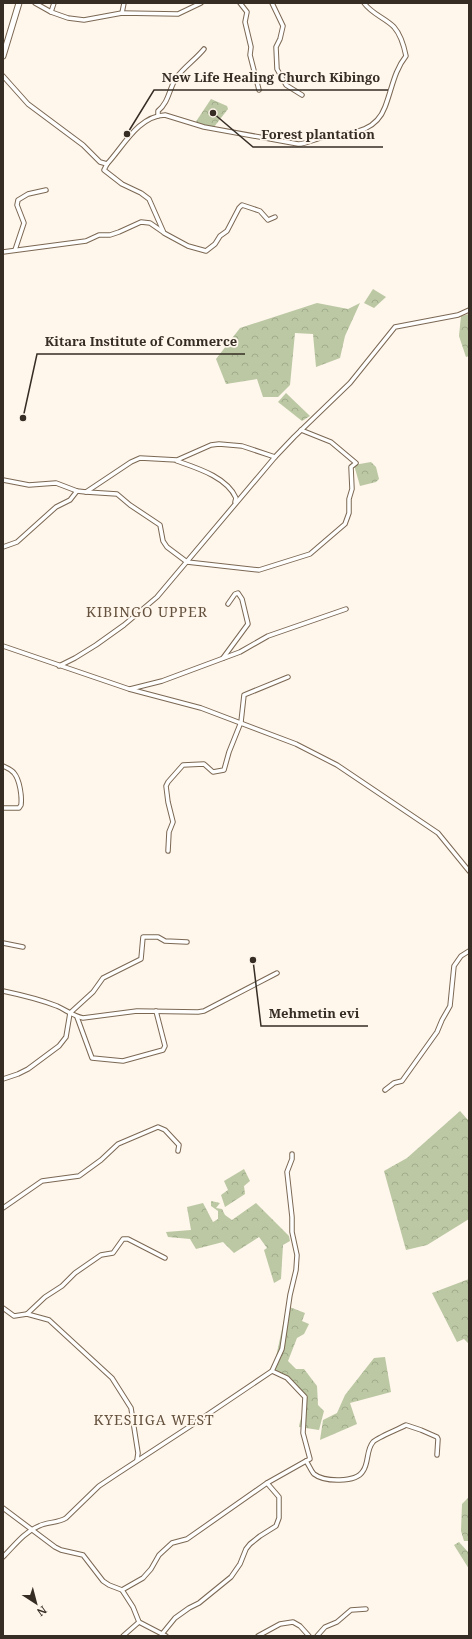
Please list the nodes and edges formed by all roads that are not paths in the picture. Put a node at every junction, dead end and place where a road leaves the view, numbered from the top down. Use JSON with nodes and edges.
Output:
{"nodes":[{"id":1,"x":19,"y":3,"type":"edge"},
{"id":2,"x":35,"y":3,"type":"edge"},
{"id":3,"x":54,"y":3,"type":"edge"},
{"id":4,"x":124,"y":3,"type":"edge"},
{"id":5,"x":201,"y":3,"type":"edge"},
{"id":6,"x":240,"y":3,"type":"edge"},
{"id":7,"x":272,"y":3,"type":"edge"},
{"id":8,"x":364,"y":3,"type":"edge"},
{"id":9,"x":51,"y":12,"type":"junction"},
{"id":10,"x":122,"y":13,"type":"junction"},
{"id":11,"x":204,"y":48,"type":"dead end"},
{"id":12,"x":3,"y":56,"type":"edge"},
{"id":13,"x":3,"y":76,"type":"edge"},
{"id":14,"x":259,"y":90,"type":"dead end"},
{"id":15,"x":302,"y":94,"type":"dead end"},
{"id":16,"x":158,"y":116,"type":"junction"},
{"id":17,"x":100,"y":162,"type":"junction"},
{"id":18,"x":107,"y":164,"type":"junction"},
{"id":19,"x":104,"y":170,"type":"junction"},
{"id":20,"x":46,"y":190,"type":"dead end"},
{"id":21,"x":275,"y":217,"type":"dead end"},
{"id":22,"x":164,"y":233,"type":"junction"},
{"id":23,"x":15,"y":250,"type":"junction"},
{"id":24,"x":3,"y":252,"type":"edge"},
{"id":25,"x":469,"y":310,"type":"edge"},
{"id":26,"x":300,"y":430,"type":"junction"},
{"id":27,"x":275,"y":457,"type":"junction"},
{"id":28,"x":177,"y":460,"type":"junction"},
{"id":29,"x":3,"y":480,"type":"edge"},
{"id":30,"x":77,"y":491,"type":"junction"},
{"id":31,"x":86,"y":492,"type":"junction"},
{"id":32,"x":234,"y":504,"type":"junction"},
{"id":33,"x":3,"y":547,"type":"edge"},
{"id":34,"x":187,"y":562,"type":"junction"},
{"id":35,"x":228,"y":604,"type":"dead end"},
{"id":36,"x":346,"y":610,"type":"dead end"},
{"id":37,"x":3,"y":646,"type":"edge"},
{"id":38,"x":222,"y":659,"type":"junction"},
{"id":39,"x":59,"y":666,"type":"junction"},
{"id":40,"x":288,"y":677,"type":"dead end"},
{"id":41,"x":129,"y":690,"type":"junction"},
{"id":42,"x":241,"y":722,"type":"junction"},
{"id":43,"x":3,"y":766,"type":"edge"},
{"id":44,"x":3,"y":808,"type":"edge"},
{"id":45,"x":168,"y":851,"type":"dead end"},
{"id":46,"x":469,"y":871,"type":"edge"},
{"id":47,"x":188,"y":942,"type":"dead end"},
{"id":48,"x":3,"y":943,"type":"edge"},
{"id":49,"x":23,"y":947,"type":"dead end"},
{"id":50,"x":469,"y":951,"type":"edge"},
{"id":51,"x":277,"y":973,"type":"dead end"},
{"id":52,"x":3,"y":992,"type":"edge"},
{"id":53,"x":156,"y":1012,"type":"junction"},
{"id":54,"x":70,"y":1013,"type":"junction"},
{"id":55,"x":77,"y":1017,"type":"junction"},
{"id":56,"x":3,"y":1078,"type":"edge"},
{"id":57,"x":385,"y":1090,"type":"dead end"},
{"id":58,"x":178,"y":1151,"type":"dead end"},
{"id":59,"x":292,"y":1154,"type":"dead end"},
{"id":60,"x":3,"y":1208,"type":"edge"},
{"id":61,"x":165,"y":1258,"type":"dead end"},
{"id":62,"x":3,"y":1308,"type":"edge"},
{"id":63,"x":27,"y":1314,"type":"junction"},
{"id":64,"x":272,"y":1371,"type":"junction"},
{"id":65,"x":437,"y":1455,"type":"dead end"},
{"id":66,"x":137,"y":1460,"type":"junction"},
{"id":67,"x":306,"y":1460,"type":"junction"},
{"id":68,"x":267,"y":1483,"type":"junction"},
{"id":69,"x":3,"y":1508,"type":"edge"},
{"id":70,"x":31,"y":1530,"type":"junction"},
{"id":71,"x":3,"y":1557,"type":"edge"},
{"id":72,"x":122,"y":1590,"type":"junction"},
{"id":73,"x":366,"y":1609,"type":"dead end"},
{"id":74,"x":139,"y":1622,"type":"junction"},
{"id":75,"x":162,"y":1634,"type":"junction"},
{"id":76,"x":123,"y":1636,"type":"edge"},
{"id":77,"x":166,"y":1636,"type":"edge"},
{"id":78,"x":258,"y":1636,"type":"edge"},
{"id":79,"x":309,"y":1636,"type":"edge"},
{"id":80,"x":317,"y":1636,"type":"edge"}],
"edges":[{"from":1,"to":12,"type":"main road"},
{"from":2,"to":9,"type":"street"},
{"from":3,"to":9,"type":"street"},
{"from":4,"to":10,"type":"street"},
{"from":5,"to":10,"type":"street"},
{"from":6,"to":14,"type":"street"},
{"from":7,"to":15,"type":"street"},
{"from":8,"to":16,"type":"street"},
{"from":9,"to":10,"type":"street"},
{"from":11,"to":16,"type":"street"},
{"from":13,"to":17,"type":"street"},
{"from":16,"to":18,"type":"street"},
{"from":17,"to":18,"type":"street"},
{"from":17,"to":19,"type":"street"},
{"from":18,"to":19,"type":"street"},
{"from":19,"to":22,"type":"street"},
{"from":20,"to":23,"type":"street"},
{"from":21,"to":22,"type":"street"},
{"from":22,"to":23,"type":"street"},
{"from":23,"to":24,"type":"street"},
{"from":25,"to":26,"type":"street"},
{"from":26,"to":27,"type":"street"},
{"from":26,"to":34,"type":"street"},
{"from":27,"to":28,"type":"street"},
{"from":27,"to":32,"type":"street"},
{"from":28,"to":31,"type":"street"},
{"from":28,"to":32,"type":"street"},
{"from":29,"to":30,"type":"street"},
{"from":30,"to":31,"type":"street"},
{"from":30,"to":33,"type":"street"},
{"from":31,"to":34,"type":"street"},
{"from":32,"to":34,"type":"street"},
{"from":34,"to":39,"type":"street"},
{"from":35,"to":38,"type":"street"},
{"from":36,"to":38,"type":"street"},
{"from":37,"to":39,"type":"street"},
{"from":38,"to":41,"type":"street"},
{"from":39,"to":41,"type":"street"},
{"from":40,"to":42,"type":"street"},
{"from":41,"to":42,"type":"street"},
{"from":42,"to":45,"type":"street"},
{"from":42,"to":46,"type":"street"},
{"from":43,"to":44,"type":"street"},
{"from":47,"to":54,"type":"street"},
{"from":48,"to":49,"type":"street"},
{"from":50,"to":57,"type":"street"},
{"from":51,"to":53,"type":"street"},
{"from":52,"to":54,"type":"street"},
{"from":53,"to":55,"type":"street"},
{"from":53,"to":55,"type":"street"},
{"from":54,"to":55,"type":"street"},
{"from":54,"to":56,"type":"street"},
{"from":58,"to":60,"type":"street"},
{"from":59,"to":64,"type":"street"},
{"from":61,"to":63,"type":"street"},
{"from":62,"to":63,"type":"street"},
{"from":63,"to":66,"type":"street"},
{"from":64,"to":66,"type":"street"},
{"from":64,"to":67,"type":"street"},
{"from":65,"to":67,"type":"street"},
{"from":66,"to":70,"type":"street"},
{"from":67,"to":68,"type":"street"},
{"from":68,"to":72,"type":"street"},
{"from":68,"to":75,"type":"street"},
{"from":69,"to":70,"type":"street"},
{"from":70,"to":71,"type":"street"},
{"from":70,"to":72,"type":"street"},
{"from":72,"to":74,"type":"street"},
{"from":73,"to":80,"type":"street"},
{"from":74,"to":75,"type":"street"},
{"from":74,"to":76,"type":"street"},
{"from":75,"to":77,"type":"street"},
{"from":78,"to":79,"type":"street"}]}
